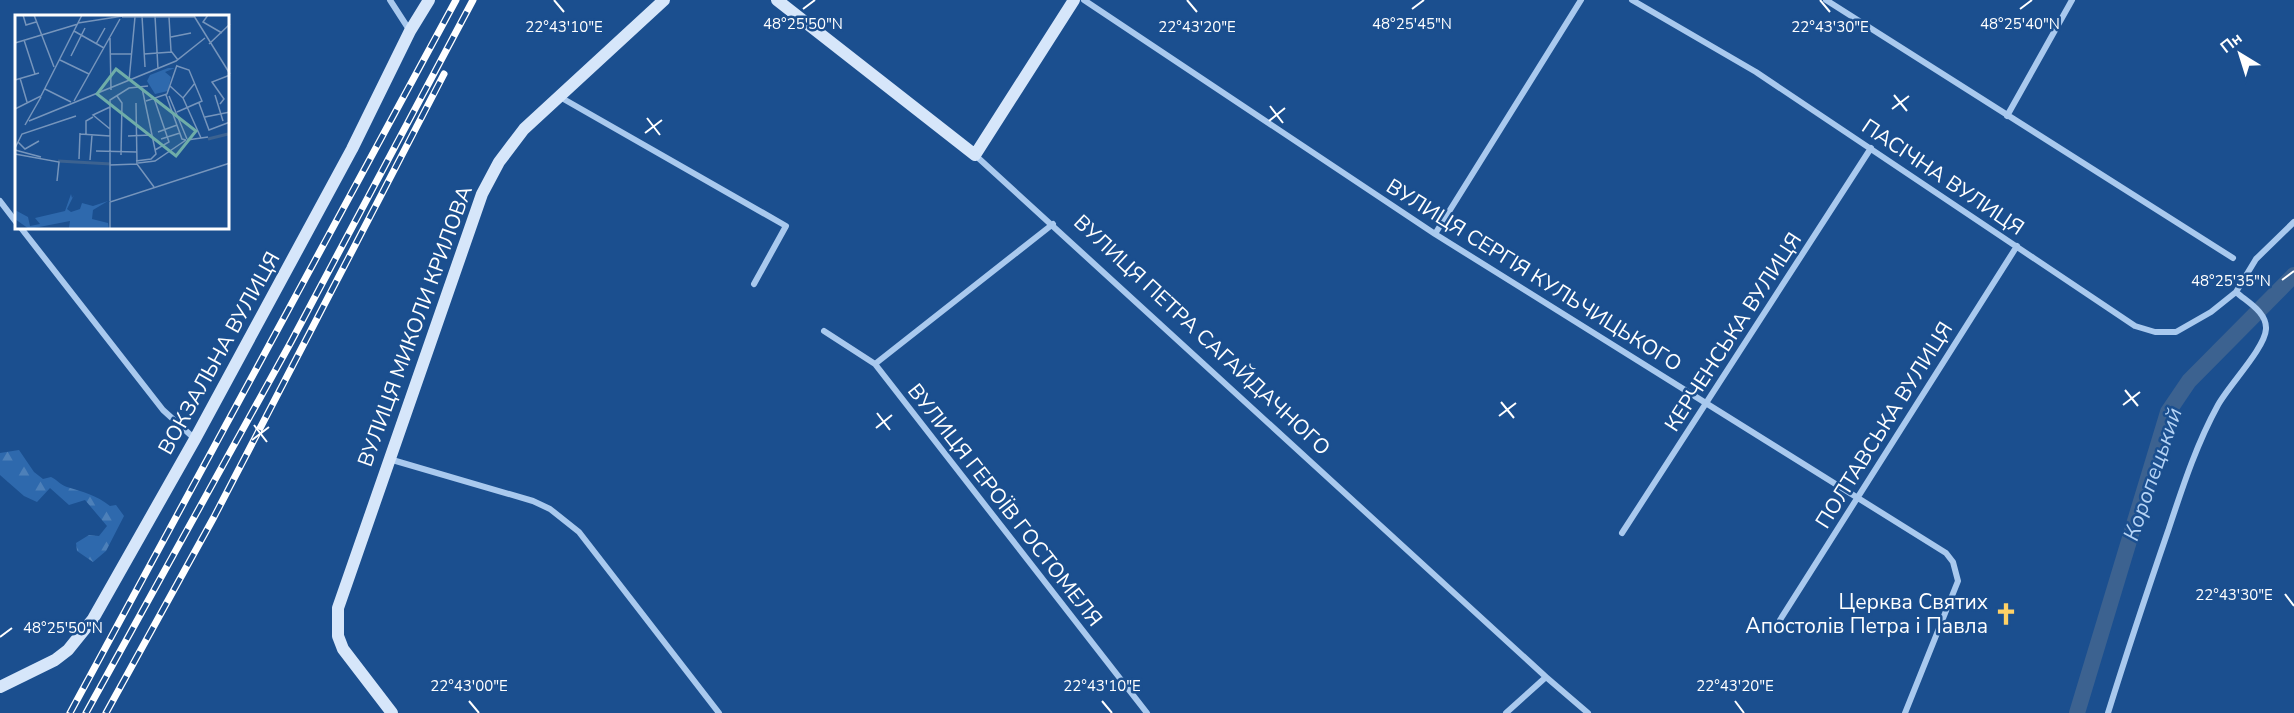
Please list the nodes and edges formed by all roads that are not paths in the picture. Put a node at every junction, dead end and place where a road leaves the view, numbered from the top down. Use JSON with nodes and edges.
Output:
{"nodes":[{"id":1,"x":390,"y":0,"type":"edge"},
{"id":2,"x":429,"y":0,"type":"edge"},
{"id":3,"x":664,"y":0,"type":"edge"},
{"id":4,"x":777,"y":0,"type":"edge"},
{"id":5,"x":1074,"y":0,"type":"edge"},
{"id":6,"x":1084,"y":0,"type":"edge"},
{"id":7,"x":1581,"y":0,"type":"edge"},
{"id":8,"x":1632,"y":0,"type":"edge"},
{"id":9,"x":1826,"y":0,"type":"edge"},
{"id":10,"x":2072,"y":0,"type":"edge"},
{"id":11,"x":410,"y":31,"type":"junction"},
{"id":12,"x":559,"y":97,"type":"junction"},
{"id":13,"x":2007,"y":116,"type":"junction"},
{"id":14,"x":1871,"y":148,"type":"junction"},
{"id":15,"x":975,"y":155,"type":"junction"},
{"id":16,"x":0,"y":201,"type":"edge"},
{"id":17,"x":15,"y":221,"type":"edge"},
{"id":18,"x":2294,"y":222,"type":"edge"},
{"id":19,"x":1053,"y":224,"type":"junction"},
{"id":20,"x":23,"y":230,"type":"edge"},
{"id":21,"x":1435,"y":234,"type":"junction"},
{"id":22,"x":2017,"y":246,"type":"junction"},
{"id":23,"x":2233,"y":258,"type":"dead end"},
{"id":24,"x":754,"y":284,"type":"dead end"},
{"id":25,"x":2236,"y":292,"type":"junction"},
{"id":26,"x":824,"y":331,"type":"dead end"},
{"id":27,"x":874,"y":364,"type":"junction"},
{"id":28,"x":1706,"y":404,"type":"junction"},
{"id":29,"x":195,"y":439,"type":"junction"},
{"id":30,"x":388,"y":459,"type":"junction"},
{"id":31,"x":1858,"y":498,"type":"junction"},
{"id":32,"x":1622,"y":533,"type":"dead end"},
{"id":33,"x":1780,"y":620,"type":"dead end"},
{"id":34,"x":1546,"y":677,"type":"junction"},
{"id":35,"x":0,"y":687,"type":"edge"},
{"id":36,"x":392,"y":713,"type":"edge"},
{"id":37,"x":719,"y":713,"type":"edge"},
{"id":38,"x":1148,"y":713,"type":"edge"},
{"id":39,"x":1506,"y":713,"type":"edge"},
{"id":40,"x":1588,"y":713,"type":"edge"},
{"id":41,"x":1905,"y":713,"type":"edge"},
{"id":42,"x":2108,"y":713,"type":"edge"}],
"edges":[{"from":1,"to":11,"type":"street"},
{"from":2,"to":11,"type":"street","name":"ВОКЗАЛЬНА ВУЛИЦЯ"},
{"from":3,"to":12,"type":"street","name":"ВУЛИЦЯ МИКОЛИ КРИЛОВА"},
{"from":4,"to":15,"type":"street","name":"ВУЛИЦЯ ПЕТРА САГАЙДАЧНОГО"},
{"from":5,"to":15,"type":"street"},
{"from":6,"to":21,"type":"street","name":"ВУЛИЦЯ СЕРГІЯ КУЛЬЧИЦЬКОГО"},
{"from":7,"to":21,"type":"street"},
{"from":8,"to":14,"type":"street","name":"ПАСІЧНА ВУЛИЦЯ"},
{"from":9,"to":13,"type":"street"},
{"from":10,"to":13,"type":"street"},
{"from":11,"to":29,"type":"street","name":"ВОКЗАЛЬНА ВУЛИЦЯ"},
{"from":12,"to":24,"type":"street"},
{"from":12,"to":30,"type":"street","name":"ВУЛИЦЯ МИКОЛИ КРИЛОВА"},
{"from":13,"to":23,"type":"street"},
{"from":14,"to":22,"type":"street","name":"ПАСІЧНА ВУЛИЦЯ"},
{"from":14,"to":28,"type":"street","name":"КЕРЧЕНСЬКА ВУЛИЦЯ"},
{"from":15,"to":19,"type":"street","name":"ВУЛИЦЯ ПЕТРА САГАЙДАЧНОГО"},
{"from":16,"to":17,"type":"street"},
{"from":18,"to":25,"type":"street","name":"ПАСІЧНА ВУЛИЦЯ"},
{"from":19,"to":27,"type":"street"},
{"from":19,"to":34,"type":"street","name":"ВУЛИЦЯ ПЕТРА САГАЙДАЧНОГО"},
{"from":20,"to":29,"type":"street"},
{"from":21,"to":28,"type":"street","name":"ВУЛИЦЯ СЕРГІЯ КУЛЬЧИЦЬКОГО"},
{"from":22,"to":25,"type":"street","name":"ПАСІЧНА ВУЛИЦЯ"},
{"from":22,"to":31,"type":"street","name":"ПОЛТАВСЬКА ВУЛИЦЯ"},
{"from":25,"to":42,"type":"street"},
{"from":26,"to":27,"type":"street","name":"ВУЛИЦЯ ГЕРОЇВ ГОСТОМЕЛЯ"},
{"from":27,"to":38,"type":"street","name":"ВУЛИЦЯ ГЕРОЇВ ГОСТОМЕЛЯ"},
{"from":28,"to":31,"type":"street","name":"ВУЛИЦЯ СЕРГІЯ КУЛЬЧИЦЬКОГО"},
{"from":28,"to":32,"type":"street","name":"КЕРЧЕНСЬКА ВУЛИЦЯ"},
{"from":29,"to":35,"type":"street","name":"ВОКЗАЛЬНА ВУЛИЦЯ"},
{"from":30,"to":36,"type":"street","name":"ВУЛИЦЯ МИКОЛИ КРИЛОВА"},
{"from":30,"to":37,"type":"street"},
{"from":31,"to":33,"type":"street","name":"ПОЛТАВСЬКА ВУЛИЦЯ"},
{"from":31,"to":41,"type":"street","name":"ВУЛИЦЯ СЕРГІЯ КУЛЬЧИЦЬКОГО"},
{"from":34,"to":39,"type":"street"},
{"from":34,"to":40,"type":"street","name":"ВУЛИЦЯ ПЕТРА САГАЙДАЧНОГО"}]}
